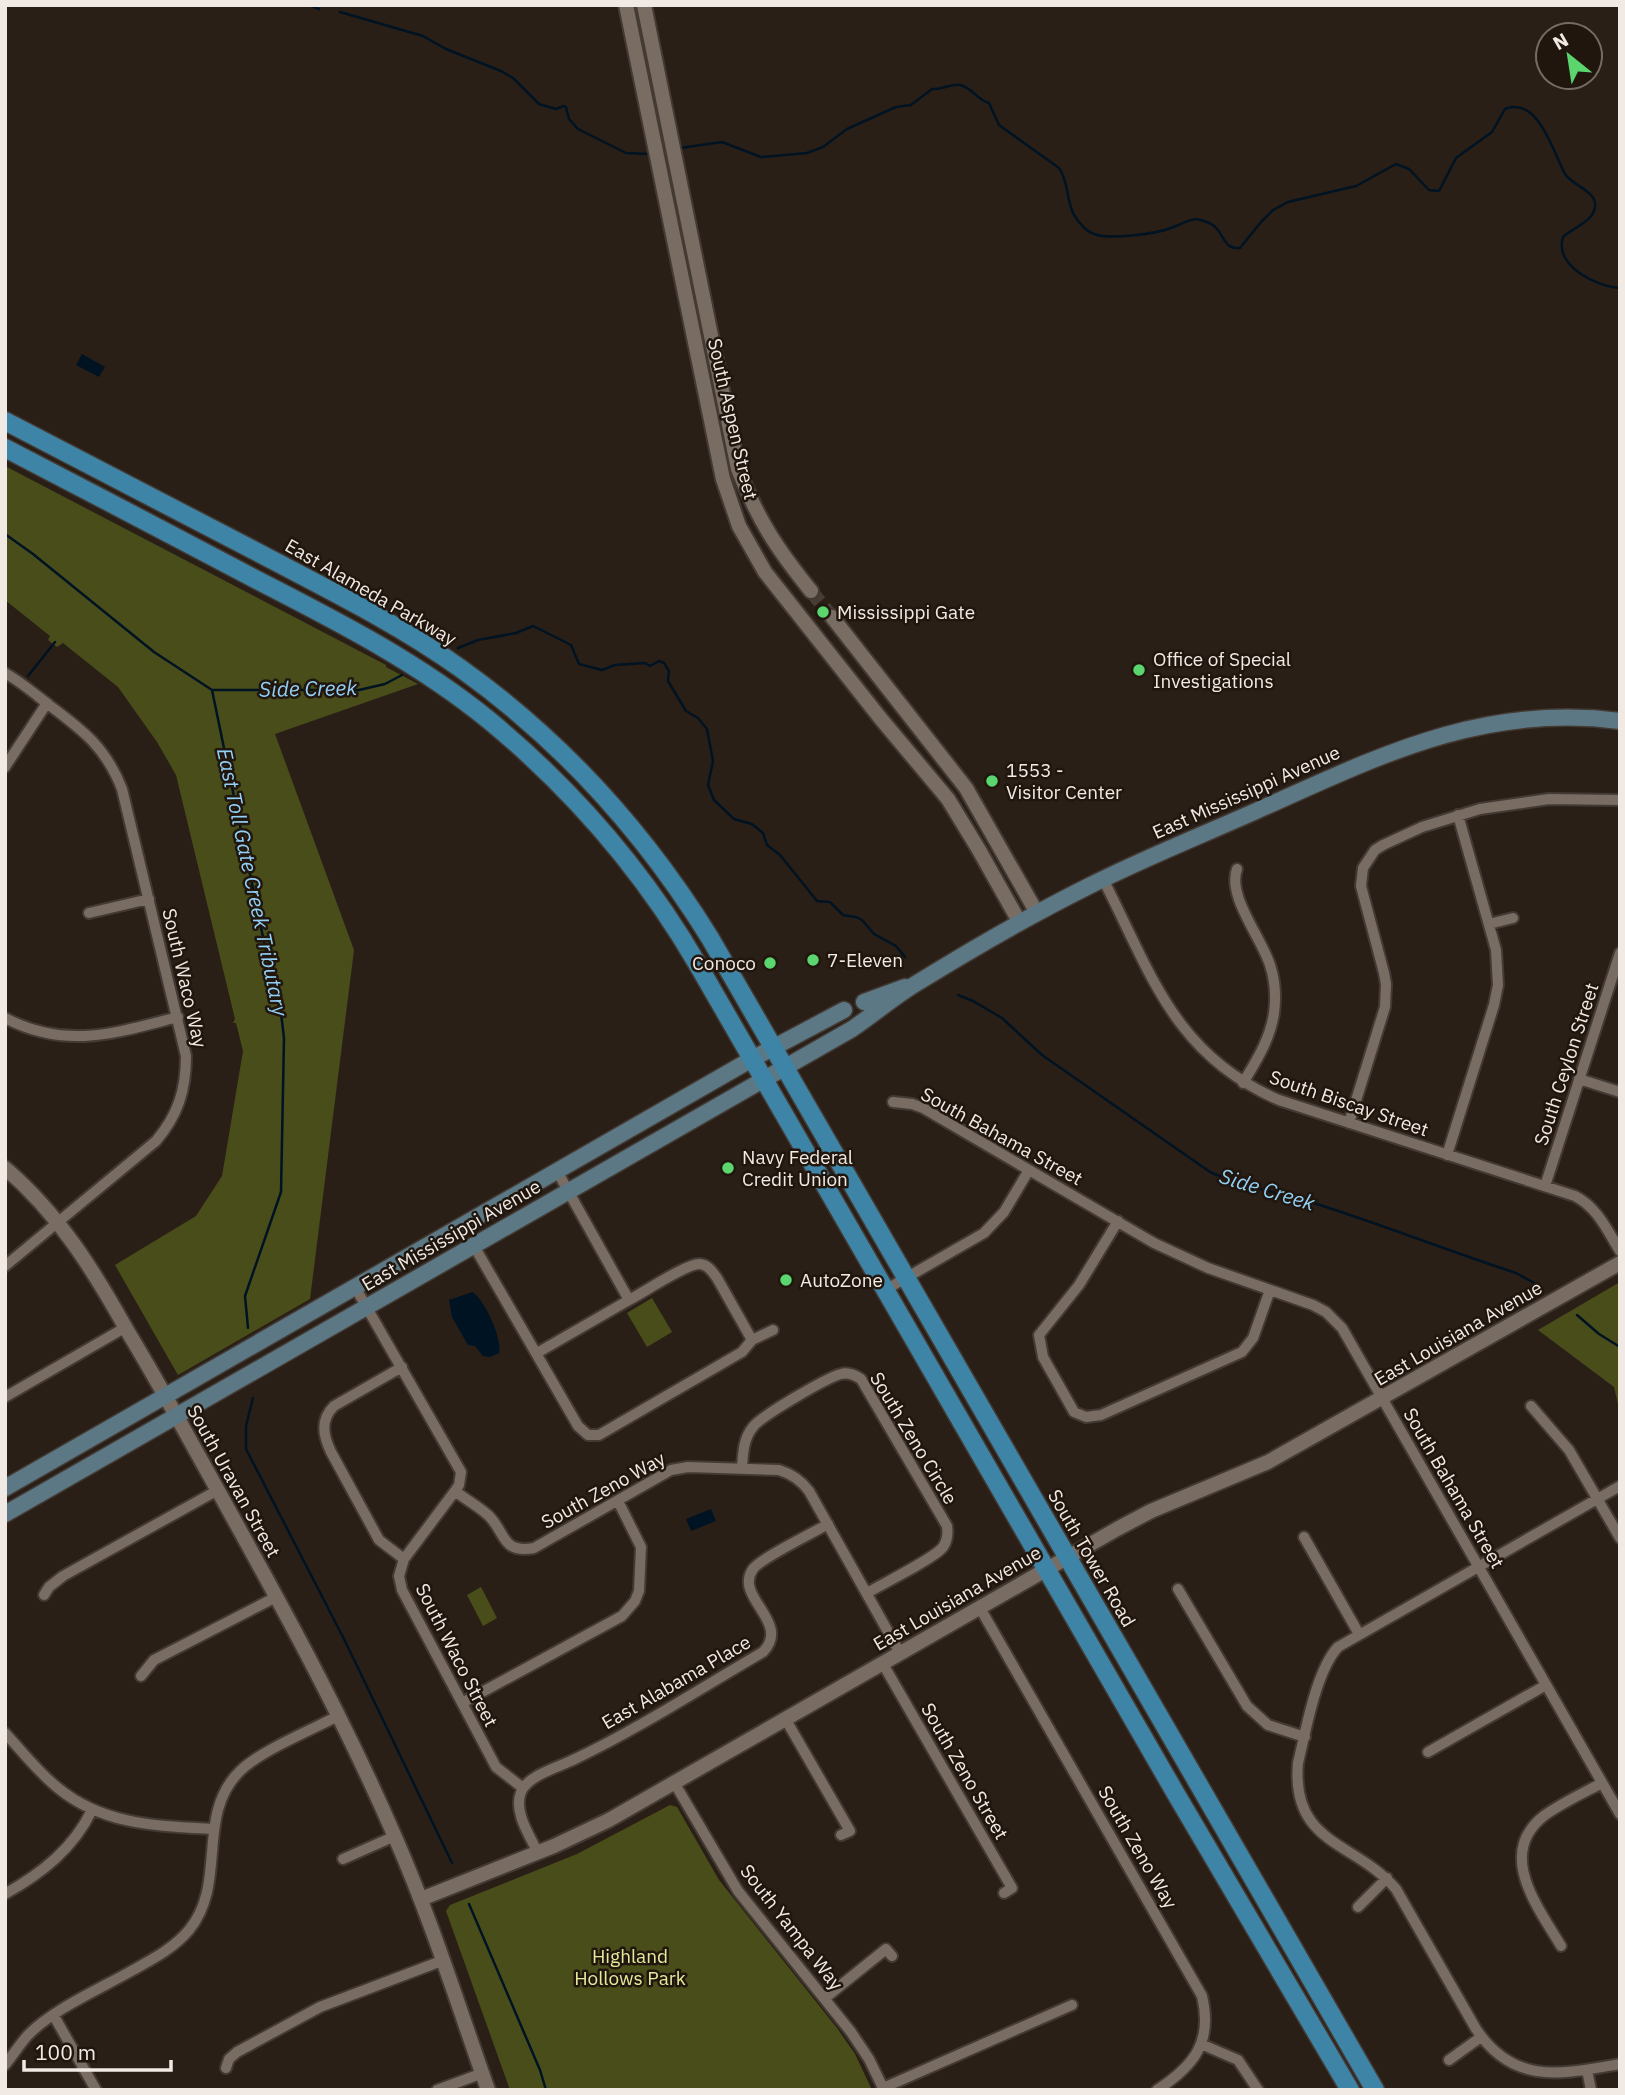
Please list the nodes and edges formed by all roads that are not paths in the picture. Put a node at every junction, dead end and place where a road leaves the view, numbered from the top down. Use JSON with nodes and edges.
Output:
{"nodes":[{"id":1,"x":645,"y":11,"type":"edge"},
{"id":2,"x":627,"y":13,"type":"edge"},
{"id":3,"x":5,"y":421,"type":"edge"},
{"id":4,"x":5,"y":448,"type":"edge"},
{"id":5,"x":811,"y":591,"type":"tunnel mouth"},
{"id":6,"x":832,"y":617,"type":"tunnel mouth"},
{"id":7,"x":5,"y":673,"type":"edge"},
{"id":8,"x":47,"y":703,"type":"junction"},
{"id":9,"x":1620,"y":721,"type":"edge"},
{"id":10,"x":920,"y":727,"type":"junction"},
{"id":11,"x":901,"y":743,"type":"junction"},
{"id":12,"x":940,"y":753,"type":"junction"},
{"id":13,"x":5,"y":767,"type":"edge"},
{"id":14,"x":922,"y":767,"type":"junction"},
{"id":15,"x":1620,"y":800,"type":"edge"},
{"id":16,"x":1458,"y":815,"type":"junction"},
{"id":17,"x":614,"y":844,"type":"junction"},
{"id":18,"x":1237,"y":869,"type":"dead end"},
{"id":19,"x":1103,"y":879,"type":"junction"},
{"id":20,"x":149,"y":899,"type":"junction"},
{"id":21,"x":687,"y":900,"type":"junction"},
{"id":22,"x":89,"y":913,"type":"dead end"},
{"id":23,"x":1037,"y":914,"type":"junction"},
{"id":24,"x":1513,"y":918,"type":"dead end"},
{"id":25,"x":1020,"y":923,"type":"junction"},
{"id":26,"x":1489,"y":924,"type":"junction"},
{"id":27,"x":1620,"y":953,"type":"edge"},
{"id":28,"x":914,"y":985,"type":"junction"},
{"id":29,"x":864,"y":1002,"type":"joint"},
{"id":30,"x":844,"y":1010,"type":"joint"},
{"id":31,"x":178,"y":1017,"type":"junction"},
{"id":32,"x":5,"y":1018,"type":"edge"},
{"id":33,"x":773,"y":1048,"type":"junction"},
{"id":34,"x":752,"y":1059,"type":"junction"},
{"id":35,"x":785,"y":1067,"type":"junction"},
{"id":36,"x":764,"y":1079,"type":"junction"},
{"id":37,"x":1579,"y":1079,"type":"junction"},
{"id":38,"x":1243,"y":1083,"type":"junction"},
{"id":39,"x":1620,"y":1092,"type":"edge"},
{"id":40,"x":894,"y":1102,"type":"dead end"},
{"id":41,"x":1349,"y":1123,"type":"junction"},
{"id":42,"x":1447,"y":1155,"type":"junction"},
{"id":43,"x":5,"y":1168,"type":"edge"},
{"id":44,"x":1029,"y":1170,"type":"junction"},
{"id":45,"x":557,"y":1171,"type":"junction"},
{"id":46,"x":1545,"y":1186,"type":"junction"},
{"id":47,"x":569,"y":1191,"type":"junction"},
{"id":48,"x":1118,"y":1222,"type":"junction"},
{"id":49,"x":59,"y":1223,"type":"junction"},
{"id":50,"x":474,"y":1246,"type":"junction"},
{"id":51,"x":1620,"y":1251,"type":"edge"},
{"id":52,"x":1620,"y":1263,"type":"edge"},
{"id":53,"x":5,"y":1266,"type":"edge"},
{"id":54,"x":906,"y":1278,"type":"junction"},
{"id":55,"x":355,"y":1287,"type":"junction"},
{"id":56,"x":886,"y":1290,"type":"junction"},
{"id":57,"x":1270,"y":1290,"type":"junction"},
{"id":58,"x":629,"y":1300,"type":"junction"},
{"id":59,"x":367,"y":1307,"type":"junction"},
{"id":60,"x":126,"y":1327,"type":"junction"},
{"id":61,"x":773,"y":1329,"type":"dead end"},
{"id":62,"x":752,"y":1340,"type":"junction"},
{"id":63,"x":537,"y":1353,"type":"junction"},
{"id":64,"x":402,"y":1367,"type":"junction"},
{"id":65,"x":165,"y":1396,"type":"junction"},
{"id":66,"x":5,"y":1397,"type":"edge"},
{"id":67,"x":1382,"y":1399,"type":"junction"},
{"id":68,"x":1531,"y":1406,"type":"dead end"},
{"id":69,"x":177,"y":1416,"type":"junction"},
{"id":70,"x":742,"y":1468,"type":"junction"},
{"id":71,"x":1620,"y":1486,"type":"edge"},
{"id":72,"x":5,"y":1488,"type":"edge"},
{"id":73,"x":218,"y":1490,"type":"junction"},
{"id":74,"x":455,"y":1491,"type":"junction"},
{"id":75,"x":1597,"y":1499,"type":"junction"},
{"id":76,"x":618,"y":1501,"type":"junction"},
{"id":77,"x":5,"y":1514,"type":"edge"},
{"id":78,"x":828,"y":1524,"type":"junction"},
{"id":79,"x":1304,"y":1537,"type":"dead end"},
{"id":80,"x":1620,"y":1538,"type":"edge"},
{"id":81,"x":1067,"y":1557,"type":"junction"},
{"id":82,"x":404,"y":1559,"type":"junction"},
{"id":83,"x":1478,"y":1566,"type":"junction"},
{"id":84,"x":1046,"y":1569,"type":"junction"},
{"id":85,"x":1178,"y":1589,"type":"dead end"},
{"id":86,"x":867,"y":1593,"type":"junction"},
{"id":87,"x":44,"y":1595,"type":"dead end"},
{"id":88,"x":276,"y":1597,"type":"junction"},
{"id":89,"x":980,"y":1608,"type":"junction"},
{"id":90,"x":1359,"y":1634,"type":"junction"},
{"id":91,"x":900,"y":1653,"type":"junction"},
{"id":92,"x":883,"y":1664,"type":"junction"},
{"id":93,"x":141,"y":1676,"type":"dead end"},
{"id":94,"x":1546,"y":1685,"type":"junction"},
{"id":95,"x":462,"y":1703,"type":"junction"},
{"id":96,"x":338,"y":1716,"type":"junction"},
{"id":97,"x":786,"y":1720,"type":"junction"},
{"id":98,"x":1305,"y":1737,"type":"junction"},
{"id":99,"x":7,"y":1738,"type":"edge"},
{"id":100,"x":1428,"y":1752,"type":"dead end"},
{"id":101,"x":1602,"y":1783,"type":"junction"},
{"id":102,"x":675,"y":1784,"type":"junction"},
{"id":103,"x":523,"y":1788,"type":"junction"},
{"id":104,"x":92,"y":1810,"type":"junction"},
{"id":105,"x":1620,"y":1814,"type":"edge"},
{"id":106,"x":213,"y":1829,"type":"junction"},
{"id":107,"x":841,"y":1835,"type":"dead end"},
{"id":108,"x":395,"y":1836,"type":"junction"},
{"id":109,"x":538,"y":1853,"type":"junction"},
{"id":110,"x":343,"y":1859,"type":"dead end"},
{"id":111,"x":1387,"y":1878,"type":"junction"},
{"id":112,"x":1004,"y":1893,"type":"dead end"},
{"id":113,"x":5,"y":1894,"type":"edge"},
{"id":114,"x":421,"y":1899,"type":"junction"},
{"id":115,"x":1358,"y":1907,"type":"dead end"},
{"id":116,"x":1560,"y":1946,"type":"dead end"},
{"id":117,"x":892,"y":1956,"type":"dead end"},
{"id":118,"x":444,"y":1960,"type":"junction"},
{"id":119,"x":825,"y":1998,"type":"junction"},
{"id":120,"x":1072,"y":2005,"type":"dead end"},
{"id":121,"x":54,"y":2016,"type":"junction"},
{"id":122,"x":1482,"y":2037,"type":"junction"},
{"id":123,"x":1201,"y":2044,"type":"junction"},
{"id":124,"x":1448,"y":2060,"type":"dead end"},
{"id":125,"x":1620,"y":2064,"type":"edge"},
{"id":126,"x":5,"y":2065,"type":"edge"},
{"id":127,"x":226,"y":2068,"type":"dead end"},
{"id":128,"x":1587,"y":2070,"type":"junction"},
{"id":129,"x":482,"y":2073,"type":"junction"},
{"id":130,"x":883,"y":2089,"type":"edge"},
{"id":131,"x":96,"y":2090,"type":"edge"},
{"id":132,"x":437,"y":2090,"type":"edge"},
{"id":133,"x":488,"y":2090,"type":"edge"},
{"id":134,"x":1157,"y":2090,"type":"edge"},
{"id":135,"x":1258,"y":2090,"type":"edge"},
{"id":136,"x":1350,"y":2090,"type":"edge"},
{"id":137,"x":1375,"y":2090,"type":"edge"},
{"id":138,"x":1591,"y":2090,"type":"edge"}],
"edges":[{"from":1,"to":2,"type":"street"},
{"from":1,"to":5,"type":"street","name":"South Aspen Street"},
{"from":2,"to":11,"type":"street","name":"South Aspen Street"},
{"from":3,"to":21,"type":"main road","name":"East Alameda Parkway"},
{"from":4,"to":17,"type":"main road"},
{"from":6,"to":10,"type":"street"},
{"from":7,"to":8,"type":"street","name":"South Waco Way"},
{"from":8,"to":13,"type":"street"},
{"from":8,"to":20,"type":"street","name":"South Waco Way"},
{"from":9,"to":19,"type":"main road","name":"East Mississippi Avenue"},
{"from":10,"to":11,"type":"street"},
{"from":10,"to":12,"type":"street"},
{"from":11,"to":14,"type":"street","name":"South Aspen Street"},
{"from":12,"to":14,"type":"street"},
{"from":12,"to":23,"type":"street"},
{"from":14,"to":25,"type":"street","name":"South Aspen Street"},
{"from":15,"to":16,"type":"street"},
{"from":16,"to":26,"type":"street"},
{"from":16,"to":41,"type":"street"},
{"from":17,"to":21,"type":"main road"},
{"from":17,"to":34,"type":"main road"},
{"from":18,"to":38,"type":"street"},
{"from":19,"to":23,"type":"main road","name":"East Mississippi Avenue"},
{"from":19,"to":38,"type":"street","name":"South Biscay Street"},
{"from":20,"to":22,"type":"street","name":"South Waco Way"},
{"from":20,"to":31,"type":"street","name":"South Waco Way"},
{"from":21,"to":33,"type":"main road","name":"East Alameda Parkway"},
{"from":23,"to":25,"type":"main road","name":"East Mississippi Avenue"},
{"from":24,"to":26,"type":"street"},
{"from":25,"to":28,"type":"main road","name":"East Mississippi Avenue"},
{"from":26,"to":42,"type":"street"},
{"from":27,"to":37,"type":"street","name":"South Ceylon Street"},
{"from":28,"to":29,"type":"main road","name":"East Mississippi Avenue"},
{"from":28,"to":35,"type":"main road","name":"East Mississippi Avenue"},
{"from":29,"to":30,"type":"street","name":"East Mississippi Avenue"},
{"from":30,"to":33,"type":"main road","name":"East Mississippi Avenue"},
{"from":31,"to":32,"type":"street"},
{"from":31,"to":49,"type":"street","name":"South Waco Way"},
{"from":33,"to":34,"type":"main road","name":"East Mississippi Avenue"},
{"from":33,"to":35,"type":"main road","name":"South Tower Road"},
{"from":34,"to":36,"type":"main road"},
{"from":34,"to":45,"type":"main road","name":"East Mississippi Avenue"},
{"from":35,"to":36,"type":"main road","name":"East Mississippi Avenue"},
{"from":35,"to":54,"type":"main road","name":"South Tower Road"},
{"from":36,"to":47,"type":"main road","name":"East Mississippi Avenue"},
{"from":36,"to":56,"type":"main road"},
{"from":37,"to":39,"type":"street"},
{"from":37,"to":46,"type":"street","name":"South Ceylon Street"},
{"from":38,"to":41,"type":"street","name":"South Biscay Street"},
{"from":40,"to":44,"type":"street","name":"South Bahama Street"},
{"from":41,"to":42,"type":"street","name":"South Biscay Street"},
{"from":42,"to":46,"type":"street","name":"South Biscay Street"},
{"from":43,"to":49,"type":"street","name":"South Uravan Street"},
{"from":44,"to":48,"type":"street","name":"South Bahama Street"},
{"from":44,"to":54,"type":"street"},
{"from":45,"to":47,"type":"street"},
{"from":45,"to":55,"type":"main road","name":"East Mississippi Avenue"},
{"from":46,"to":51,"type":"street","name":"South Biscay Street"},
{"from":47,"to":50,"type":"main road","name":"East Mississippi Avenue"},
{"from":47,"to":58,"type":"street"},
{"from":48,"to":57,"type":"street","name":"South Bahama Street"},
{"from":48,"to":57,"type":"street"},
{"from":49,"to":53,"type":"street","name":"South Waco Way"},
{"from":49,"to":60,"type":"street","name":"South Uravan Street"},
{"from":50,"to":59,"type":"main road","name":"East Mississippi Avenue"},
{"from":50,"to":63,"type":"street"},
{"from":52,"to":67,"type":"street","name":"East Louisiana Avenue"},
{"from":54,"to":56,"type":"street"},
{"from":54,"to":81,"type":"main road","name":"South Tower Road"},
{"from":55,"to":59,"type":"street"},
{"from":55,"to":65,"type":"main road","name":"East Mississippi Avenue"},
{"from":56,"to":84,"type":"main road"},
{"from":57,"to":67,"type":"street","name":"South Bahama Street"},
{"from":58,"to":62,"type":"street"},
{"from":58,"to":63,"type":"street"},
{"from":59,"to":64,"type":"street"},
{"from":59,"to":69,"type":"main road","name":"East Mississippi Avenue"},
{"from":60,"to":65,"type":"street","name":"South Uravan Street"},
{"from":60,"to":66,"type":"street"},
{"from":61,"to":62,"type":"street"},
{"from":62,"to":63,"type":"street"},
{"from":64,"to":74,"type":"street"},
{"from":64,"to":82,"type":"street"},
{"from":65,"to":69,"type":"street","name":"South Uravan Street"},
{"from":65,"to":72,"type":"main road","name":"East Mississippi Avenue"},
{"from":67,"to":81,"type":"street","name":"East Louisiana Avenue"},
{"from":67,"to":83,"type":"street","name":"South Bahama Street"},
{"from":68,"to":75,"type":"street"},
{"from":69,"to":73,"type":"street","name":"South Uravan Street"},
{"from":69,"to":77,"type":"main road","name":"East Mississippi Avenue"},
{"from":70,"to":76,"type":"street","name":"South Zeno Way"},
{"from":70,"to":78,"type":"street","name":"South Zeno Way"},
{"from":70,"to":86,"type":"street","name":"South Zeno Circle"},
{"from":71,"to":75,"type":"street"},
{"from":73,"to":87,"type":"street"},
{"from":73,"to":88,"type":"street","name":"South Uravan Street"},
{"from":74,"to":76,"type":"street","name":"South Zeno Way"},
{"from":74,"to":82,"type":"street"},
{"from":75,"to":80,"type":"street"},
{"from":75,"to":83,"type":"street"},
{"from":76,"to":95,"type":"street"},
{"from":78,"to":86,"type":"street","name":"South Zeno Way"},
{"from":78,"to":103,"type":"street","name":"East Alabama Place"},
{"from":79,"to":90,"type":"street"},
{"from":81,"to":84,"type":"street","name":"East Louisiana Avenue"},
{"from":81,"to":137,"type":"main road","name":"South Tower Road"},
{"from":82,"to":95,"type":"street","name":"South Waco Street"},
{"from":83,"to":90,"type":"street"},
{"from":83,"to":94,"type":"street","name":"South Bahama Street"},
{"from":84,"to":89,"type":"street","name":"East Louisiana Avenue"},
{"from":84,"to":136,"type":"main road"},
{"from":85,"to":98,"type":"street"},
{"from":86,"to":91,"type":"street","name":"South Zeno Way"},
{"from":88,"to":93,"type":"street"},
{"from":88,"to":96,"type":"street","name":"South Uravan Street"},
{"from":89,"to":91,"type":"street","name":"East Louisiana Avenue"},
{"from":89,"to":123,"type":"street","name":"South Zeno Way"},
{"from":90,"to":98,"type":"street"},
{"from":91,"to":92,"type":"street","name":"East Louisiana Avenue"},
{"from":92,"to":97,"type":"street","name":"East Louisiana Avenue"},
{"from":92,"to":112,"type":"street","name":"South Zeno Street"},
{"from":94,"to":100,"type":"street"},
{"from":94,"to":101,"type":"street","name":"South Bahama Street"},
{"from":95,"to":103,"type":"street","name":"South Waco Street"},
{"from":96,"to":106,"type":"street"},
{"from":96,"to":108,"type":"street","name":"South Uravan Street"},
{"from":97,"to":102,"type":"street","name":"East Louisiana Avenue"},
{"from":97,"to":107,"type":"street"},
{"from":98,"to":111,"type":"street"},
{"from":99,"to":104,"type":"street"},
{"from":101,"to":105,"type":"street","name":"South Bahama Street"},
{"from":101,"to":116,"type":"street"},
{"from":102,"to":109,"type":"street","name":"East Louisiana Avenue"},
{"from":102,"to":119,"type":"street","name":"South Yampa Way"},
{"from":103,"to":109,"type":"street"},
{"from":104,"to":106,"type":"street"},
{"from":104,"to":113,"type":"street"},
{"from":106,"to":121,"type":"street"},
{"from":108,"to":110,"type":"street"},
{"from":108,"to":114,"type":"street","name":"South Uravan Street"},
{"from":109,"to":114,"type":"street","name":"East Louisiana Avenue"},
{"from":111,"to":115,"type":"street"},
{"from":111,"to":122,"type":"street"},
{"from":114,"to":118,"type":"street","name":"South Uravan Street"},
{"from":117,"to":119,"type":"street"},
{"from":118,"to":127,"type":"street"},
{"from":118,"to":129,"type":"street","name":"South Uravan Street"},
{"from":119,"to":130,"type":"street","name":"South Yampa Way"},
{"from":120,"to":130,"type":"street"},
{"from":121,"to":126,"type":"street"},
{"from":121,"to":131,"type":"street"},
{"from":122,"to":124,"type":"street"},
{"from":122,"to":128,"type":"street"},
{"from":123,"to":134,"type":"street"},
{"from":123,"to":135,"type":"street"},
{"from":125,"to":128,"type":"street"},
{"from":128,"to":138,"type":"street"},
{"from":129,"to":132,"type":"street"},
{"from":129,"to":133,"type":"street","name":"South Uravan Street"}]}
